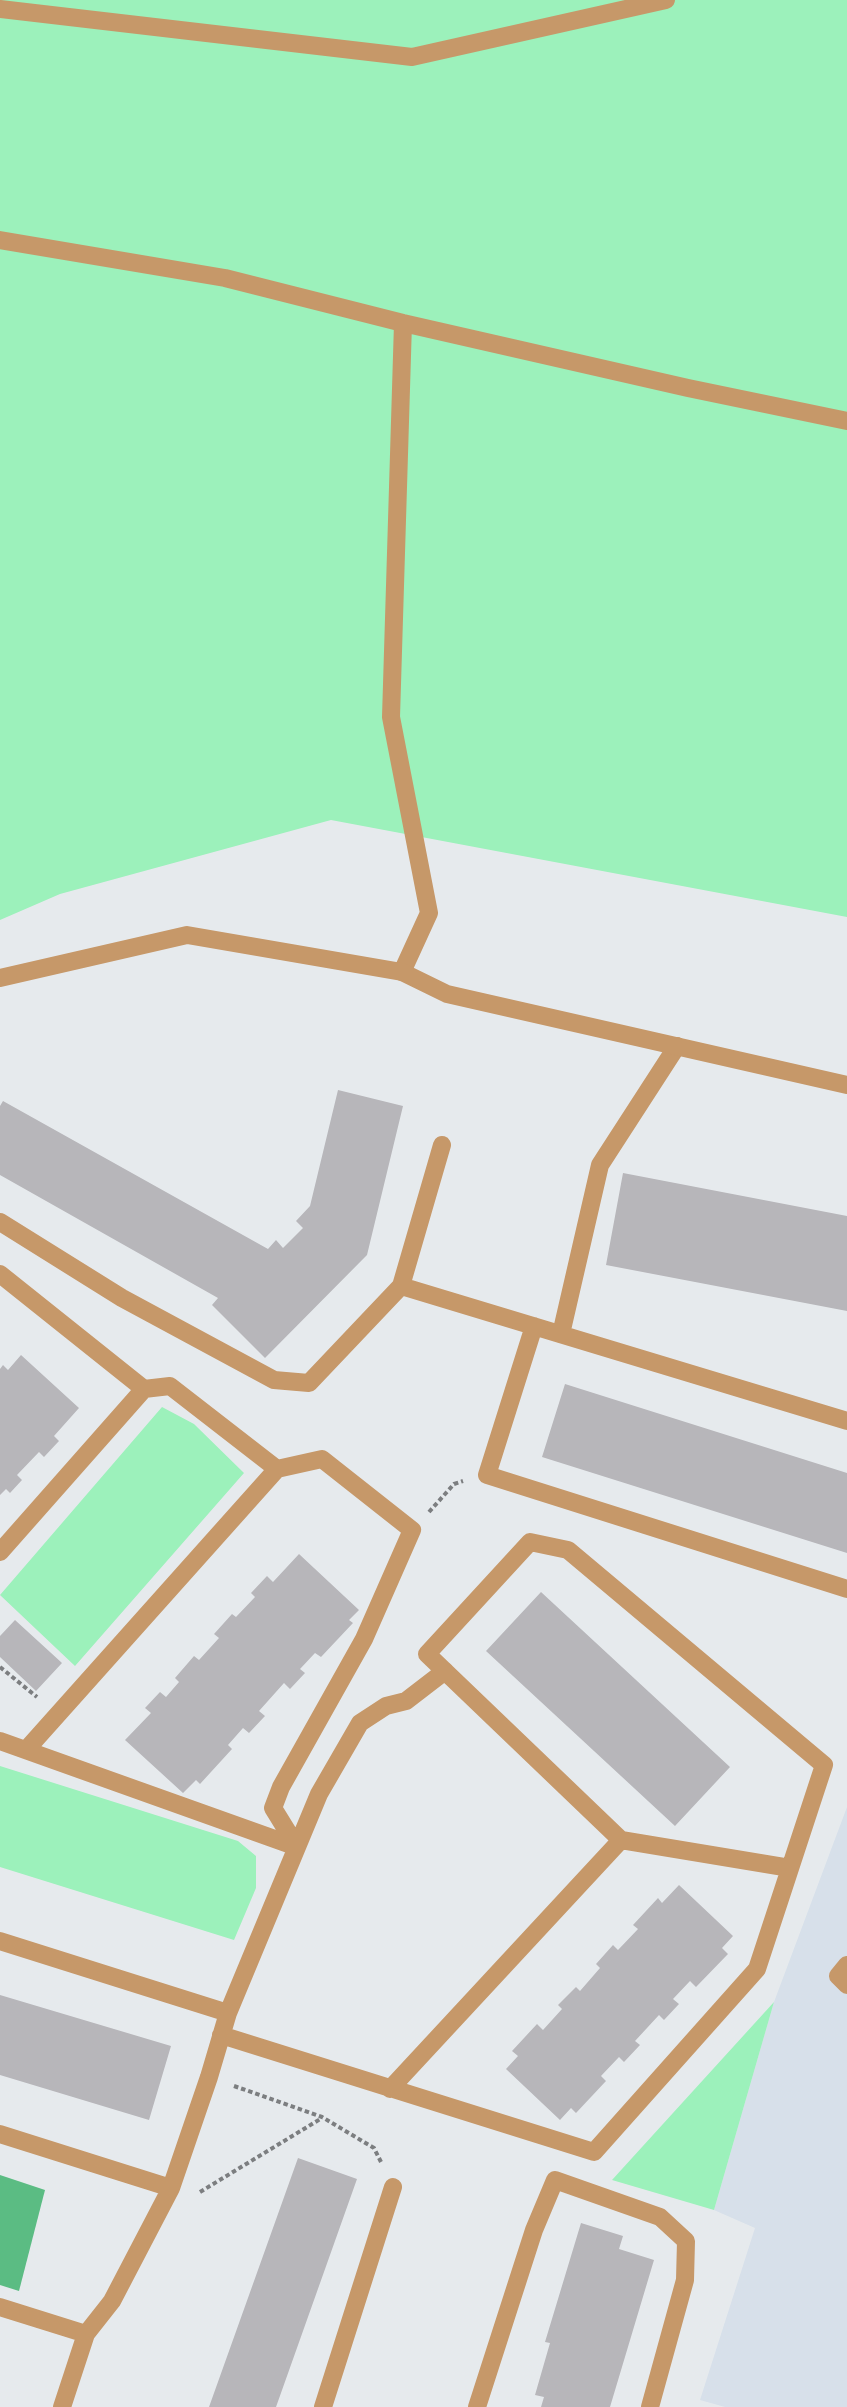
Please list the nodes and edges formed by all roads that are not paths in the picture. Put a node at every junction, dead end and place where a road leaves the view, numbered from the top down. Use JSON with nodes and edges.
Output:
{"nodes":[{"id":1,"x":666,"y":0,"type":"edge"},
{"id":2,"x":0,"y":9,"type":"edge"},
{"id":3,"x":0,"y":240,"type":"edge"},
{"id":4,"x":403,"y":323,"type":"junction"},
{"id":5,"x":847,"y":421,"type":"edge"},
{"id":6,"x":402,"y":972,"type":"junction"},
{"id":7,"x":0,"y":978,"type":"edge"},
{"id":8,"x":677,"y":1046,"type":"junction"},
{"id":9,"x":847,"y":1085,"type":"edge"},
{"id":10,"x":442,"y":1145,"type":"dead end"},
{"id":11,"x":0,"y":1222,"type":"edge"},
{"id":12,"x":0,"y":1274,"type":"edge"},
{"id":13,"x":401,"y":1286,"type":"junction"},
{"id":14,"x":534,"y":1326,"type":"junction"},
{"id":15,"x":561,"y":1334,"type":"junction"},
{"id":16,"x":144,"y":1389,"type":"junction"},
{"id":17,"x":847,"y":1421,"type":"edge"},
{"id":18,"x":277,"y":1469,"type":"junction"},
{"id":19,"x":0,"y":1552,"type":"edge"},
{"id":20,"x":847,"y":1589,"type":"edge"},
{"id":21,"x":446,"y":1671,"type":"junction"},
{"id":22,"x":0,"y":1741,"type":"edge"},
{"id":23,"x":26,"y":1750,"type":"junction"},
{"id":24,"x":621,"y":1839,"type":"junction"},
{"id":25,"x":297,"y":1847,"type":"junction"},
{"id":26,"x":790,"y":1868,"type":"junction"},
{"id":27,"x":0,"y":1941,"type":"edge"},
{"id":28,"x":847,"y":1965,"type":"edge"},
{"id":29,"x":847,"y":1985,"type":"edge"},
{"id":30,"x":228,"y":2013,"type":"junction"},
{"id":31,"x":221,"y":2035,"type":"junction"},
{"id":32,"x":390,"y":2089,"type":"junction"},
{"id":33,"x":0,"y":2134,"type":"edge"},
{"id":34,"x":393,"y":2187,"type":"road end"},
{"id":35,"x":171,"y":2188,"type":"junction"},
{"id":36,"x":0,"y":2307,"type":"edge"},
{"id":37,"x":86,"y":2334,"type":"junction"},
{"id":38,"x":62,"y":2407,"type":"edge"},
{"id":39,"x":323,"y":2407,"type":"edge"},
{"id":40,"x":477,"y":2407,"type":"edge"},
{"id":41,"x":650,"y":2407,"type":"edge"}],
"edges":[{"from":1,"to":2,"type":"street"},
{"from":3,"to":4,"type":"street"},
{"from":4,"to":5,"type":"street"},
{"from":4,"to":6,"type":"street"},
{"from":6,"to":7,"type":"street"},
{"from":6,"to":8,"type":"street"},
{"from":8,"to":9,"type":"street"},
{"from":8,"to":15,"type":"street"},
{"from":10,"to":13,"type":"street"},
{"from":11,"to":13,"type":"street"},
{"from":12,"to":16,"type":"street"},
{"from":13,"to":14,"type":"street"},
{"from":14,"to":15,"type":"street"},
{"from":14,"to":20,"type":"street"},
{"from":15,"to":17,"type":"street"},
{"from":16,"to":18,"type":"street"},
{"from":16,"to":19,"type":"street"},
{"from":18,"to":23,"type":"street"},
{"from":18,"to":25,"type":"street"},
{"from":21,"to":24,"type":"street"},
{"from":21,"to":25,"type":"street"},
{"from":21,"to":26,"type":"street"},
{"from":22,"to":23,"type":"street"},
{"from":23,"to":25,"type":"street"},
{"from":24,"to":26,"type":"street"},
{"from":24,"to":32,"type":"street"},
{"from":25,"to":30,"type":"street"},
{"from":26,"to":32,"type":"street"},
{"from":27,"to":30,"type":"street"},
{"from":28,"to":29,"type":"street"},
{"from":30,"to":31,"type":"street"},
{"from":31,"to":32,"type":"street"},
{"from":31,"to":35,"type":"street"},
{"from":33,"to":35,"type":"street"},
{"from":34,"to":39,"type":"street"},
{"from":35,"to":37,"type":"street"},
{"from":36,"to":37,"type":"street"},
{"from":37,"to":38,"type":"street"},
{"from":40,"to":41,"type":"street"}]}
